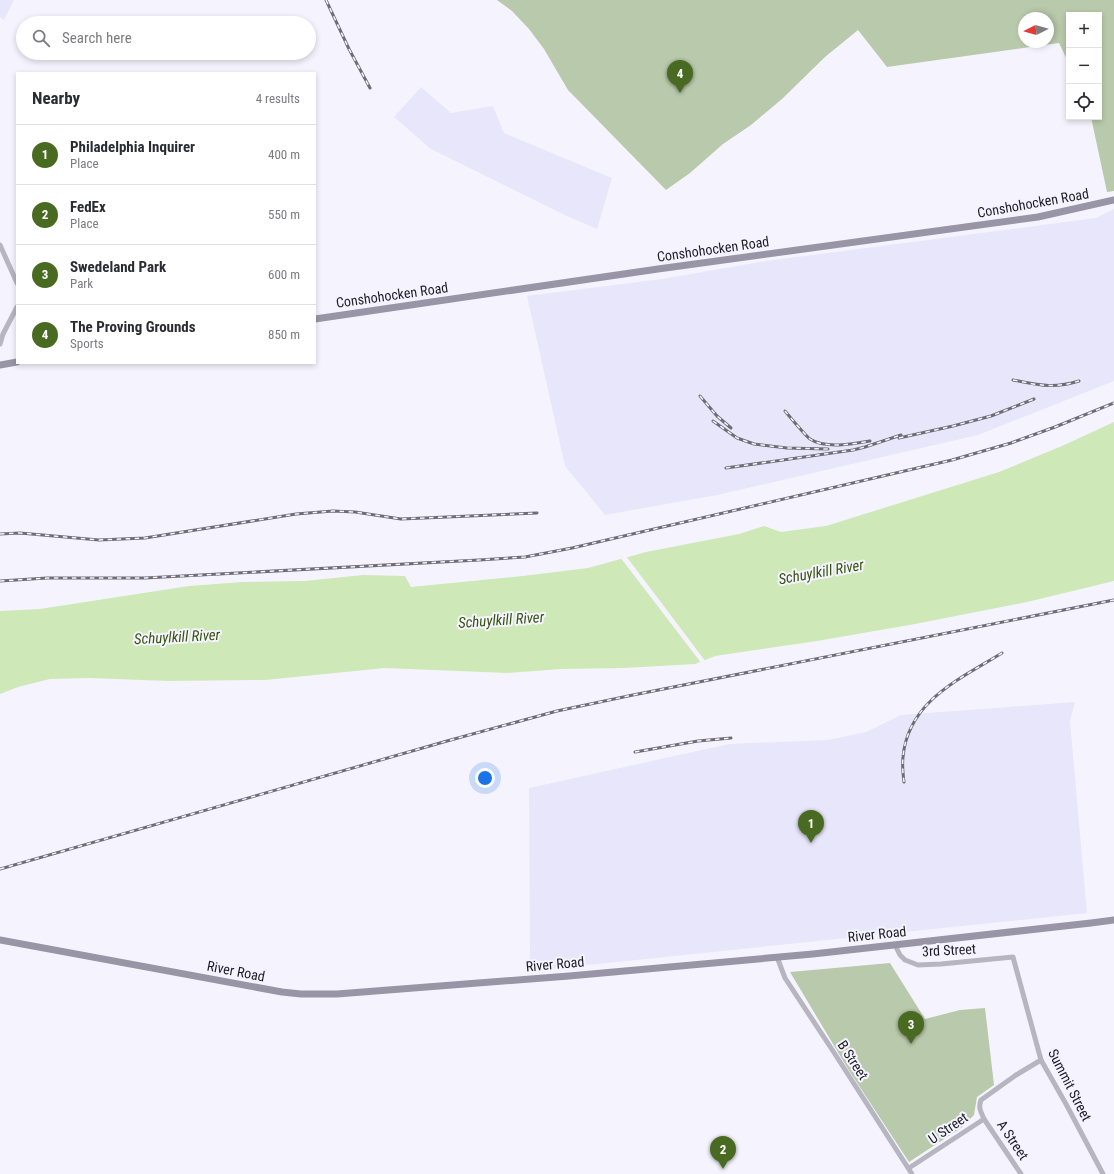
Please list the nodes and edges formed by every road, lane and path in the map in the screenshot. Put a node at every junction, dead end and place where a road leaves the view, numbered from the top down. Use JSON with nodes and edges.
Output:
{"nodes":[{"id":1,"x":1114,"y":200,"type":"edge"},
{"id":2,"x":0,"y":245,"type":"edge"},
{"id":3,"x":16,"y":281,"type":"edge"},
{"id":4,"x":16,"y":309,"type":"edge"},
{"id":5,"x":316,"y":319,"type":"edge"},
{"id":6,"x":0,"y":344,"type":"edge"},
{"id":7,"x":16,"y":362,"type":"edge"},
{"id":8,"x":0,"y":365,"type":"edge"},
{"id":9,"x":1114,"y":920,"type":"edge"},
{"id":10,"x":0,"y":940,"type":"edge"},
{"id":11,"x":895,"y":945,"type":"junction"},
{"id":12,"x":777,"y":957,"type":"junction"},
{"id":13,"x":1013,"y":957,"type":"joint"},
{"id":14,"x":1041,"y":1060,"type":"junction"},
{"id":15,"x":984,"y":1119,"type":"junction"},
{"id":16,"x":909,"y":1168,"type":"junction"},
{"id":17,"x":912,"y":1174,"type":"edge"},
{"id":18,"x":1022,"y":1174,"type":"edge"},
{"id":19,"x":1103,"y":1174,"type":"edge"}],
"edges":[{"from":1,"to":5,"type":"main road","name":"Conshohocken Road"},
{"from":2,"to":3,"type":"street"},
{"from":4,"to":6,"type":"street"},
{"from":7,"to":8,"type":"main road"},
{"from":9,"to":11,"type":"main road","name":"River Road"},
{"from":10,"to":12,"type":"main road","name":"River Road"},
{"from":11,"to":12,"type":"main road","name":"River Road"},
{"from":11,"to":13,"type":"street","name":"3rd Street"},
{"from":12,"to":16,"type":"street","name":"B Street"},
{"from":13,"to":14,"type":"street","name":"Summit Street"},
{"from":14,"to":15,"type":"street","name":"U Street"},
{"from":14,"to":19,"type":"street","name":"Summit Street"},
{"from":15,"to":16,"type":"street","name":"U Street"},
{"from":15,"to":18,"type":"street","name":"A Street"},
{"from":16,"to":17,"type":"street","name":"B Street"}]}
